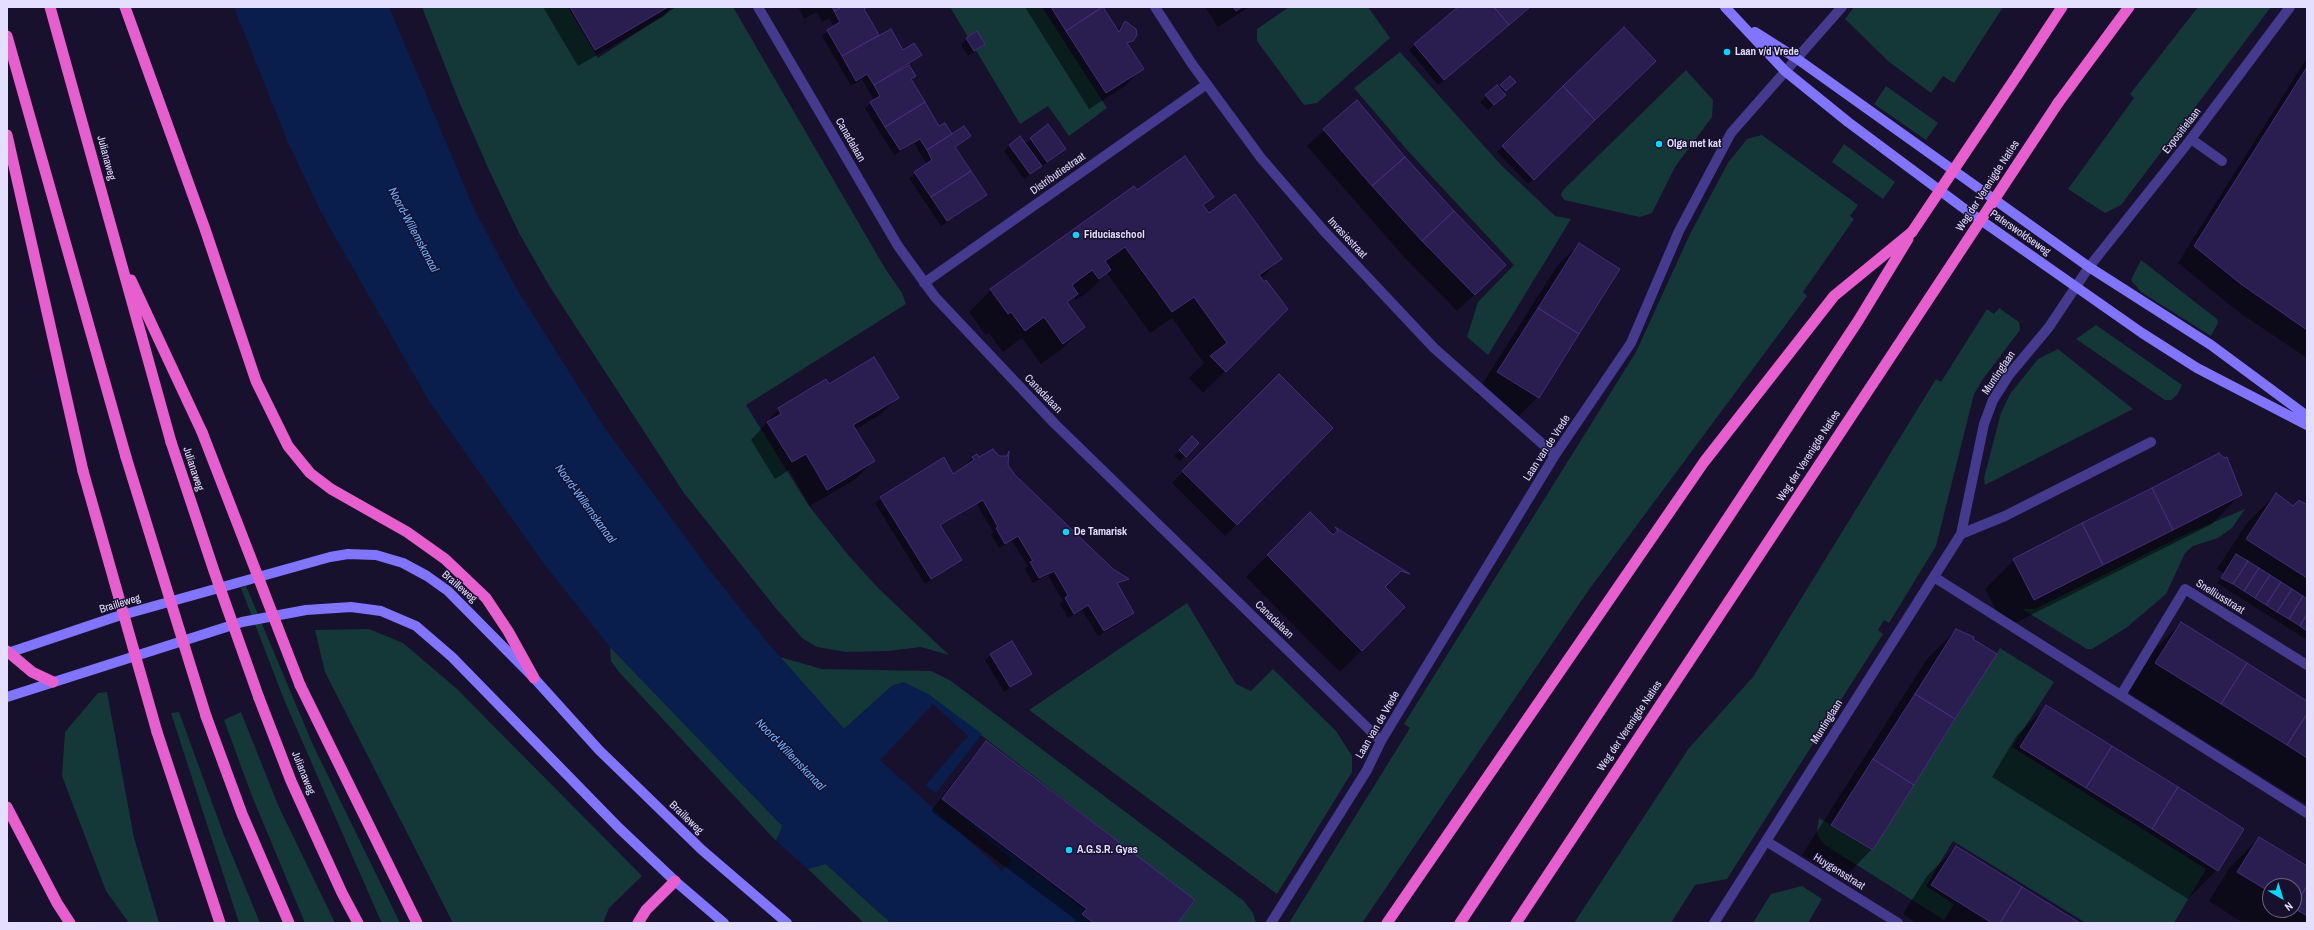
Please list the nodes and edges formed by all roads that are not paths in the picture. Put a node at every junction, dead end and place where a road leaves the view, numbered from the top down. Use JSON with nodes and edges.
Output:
{"nodes":[{"id":1,"x":50,"y":7,"type":"edge"},
{"id":2,"x":125,"y":7,"type":"edge"},
{"id":3,"x":758,"y":7,"type":"edge"},
{"id":4,"x":1154,"y":7,"type":"edge"},
{"id":5,"x":1725,"y":7,"type":"edge"},
{"id":6,"x":1842,"y":7,"type":"edge"},
{"id":7,"x":2062,"y":7,"type":"edge"},
{"id":8,"x":2129,"y":7,"type":"edge"},
{"id":9,"x":2290,"y":7,"type":"edge"},
{"id":10,"x":1745,"y":26,"type":"junction"},
{"id":11,"x":7,"y":36,"type":"edge"},
{"id":12,"x":1796,"y":58,"type":"junction"},
{"id":13,"x":1785,"y":71,"type":"junction"},
{"id":14,"x":1207,"y":84,"type":"junction"},
{"id":15,"x":7,"y":135,"type":"edge"},
{"id":16,"x":2191,"y":139,"type":"junction"},
{"id":17,"x":2222,"y":161,"type":"dead end"},
{"id":18,"x":1912,"y":232,"type":"junction"},
{"id":19,"x":117,"y":250,"type":"junction"},
{"id":20,"x":2089,"y":266,"type":"junction"},
{"id":21,"x":924,"y":283,"type":"junction"},
{"id":22,"x":2076,"y":286,"type":"junction"},
{"id":23,"x":2307,"y":416,"type":"edge"},
{"id":24,"x":2307,"y":425,"type":"edge"},
{"id":25,"x":2150,"y":442,"type":"dead end"},
{"id":26,"x":1555,"y":455,"type":"junction"},
{"id":27,"x":1961,"y":534,"type":"junction"},
{"id":28,"x":1934,"y":577,"type":"junction"},
{"id":29,"x":7,"y":652,"type":"edge"},
{"id":30,"x":2307,"y":664,"type":"edge"},
{"id":31,"x":534,"y":678,"type":"junction"},
{"id":32,"x":53,"y":682,"type":"junction"},
{"id":33,"x":2121,"y":695,"type":"junction"},
{"id":34,"x":7,"y":697,"type":"edge"},
{"id":35,"x":1381,"y":741,"type":"junction"},
{"id":36,"x":7,"y":807,"type":"edge"},
{"id":37,"x":2307,"y":813,"type":"edge"},
{"id":38,"x":1766,"y":841,"type":"junction"},
{"id":39,"x":675,"y":881,"type":"junction"},
{"id":40,"x":70,"y":923,"type":"edge"},
{"id":41,"x":220,"y":923,"type":"edge"},
{"id":42,"x":289,"y":923,"type":"edge"},
{"id":43,"x":358,"y":923,"type":"edge"},
{"id":44,"x":417,"y":923,"type":"edge"},
{"id":45,"x":638,"y":923,"type":"edge"},
{"id":46,"x":724,"y":923,"type":"edge"},
{"id":47,"x":787,"y":923,"type":"edge"},
{"id":48,"x":1271,"y":923,"type":"edge"},
{"id":49,"x":1386,"y":923,"type":"edge"},
{"id":50,"x":1460,"y":923,"type":"edge"},
{"id":51,"x":1516,"y":923,"type":"edge"},
{"id":52,"x":1714,"y":923,"type":"edge"},
{"id":53,"x":1898,"y":923,"type":"edge"}],
"edges":[{"from":1,"to":19,"type":"highway","name":"Julianaweg"},
{"from":2,"to":31,"type":"highway"},
{"from":3,"to":21,"type":"street","name":"Canadalaan"},
{"from":4,"to":14,"type":"street","name":"Invasiestraat"},
{"from":5,"to":10,"type":"main road","name":"Paterswoldseweg"},
{"from":6,"to":12,"type":"street","name":"Laan van de Vrede"},
{"from":7,"to":18,"type":"highway","bridge":true},
{"from":8,"to":51,"type":"highway","name":"Weg der Verenigde Naties","bridge":true},
{"from":9,"to":16,"type":"street","name":"Expositielaan"},
{"from":10,"to":12,"type":"main road","name":"Paterswoldseweg"},
{"from":10,"to":13,"type":"main road","name":"Paterswoldseweg"},
{"from":11,"to":42,"type":"highway","bridge":true},
{"from":12,"to":13,"type":"street","name":"Laan van de Vrede"},
{"from":12,"to":20,"type":"main road","name":"Paterswoldseweg"},
{"from":13,"to":22,"type":"main road","name":"Paterswoldseweg"},
{"from":13,"to":26,"type":"street","name":"Laan van de Vrede"},
{"from":14,"to":21,"type":"street","name":"Distributiestraat"},
{"from":14,"to":26,"type":"street","name":"Invasiestraat"},
{"from":15,"to":41,"type":"highway","bridge":true},
{"from":16,"to":17,"type":"street"},
{"from":16,"to":20,"type":"street","name":"Expositielaan"},
{"from":18,"to":49,"type":"highway"},
{"from":18,"to":50,"type":"highway"},
{"from":19,"to":43,"type":"highway","name":"Julianaweg","bridge":true},
{"from":19,"to":44,"type":"highway","bridge":true},
{"from":20,"to":22,"type":"street","name":"Muntinglaan"},
{"from":20,"to":23,"type":"main road","name":"Paterswoldseweg"},
{"from":21,"to":35,"type":"street","name":"Canadalaan"},
{"from":22,"to":24,"type":"main road","name":"Paterswoldseweg"},
{"from":22,"to":27,"type":"street","name":"Muntinglaan"},
{"from":25,"to":27,"type":"street"},
{"from":26,"to":35,"type":"street","name":"Laan van de Vrede"},
{"from":27,"to":28,"type":"street","name":"Muntinglaan"},
{"from":28,"to":33,"type":"street"},
{"from":28,"to":38,"type":"street","name":"Muntinglaan"},
{"from":29,"to":31,"type":"main road","name":"Brailleweg"},
{"from":29,"to":32,"type":"highway"},
{"from":30,"to":33,"type":"street","name":"Snelliusstraat"},
{"from":31,"to":47,"type":"main road","name":"Brailleweg"},
{"from":32,"to":34,"type":"main road"},
{"from":32,"to":39,"type":"main road"},
{"from":33,"to":37,"type":"street"},
{"from":35,"to":48,"type":"street","name":"Laan van de Vrede"},
{"from":36,"to":40,"type":"highway"},
{"from":38,"to":52,"type":"street","name":"Muntinglaan"},
{"from":38,"to":53,"type":"street","name":"Huygensstraat"},
{"from":39,"to":45,"type":"highway"},
{"from":39,"to":46,"type":"main road"}]}
